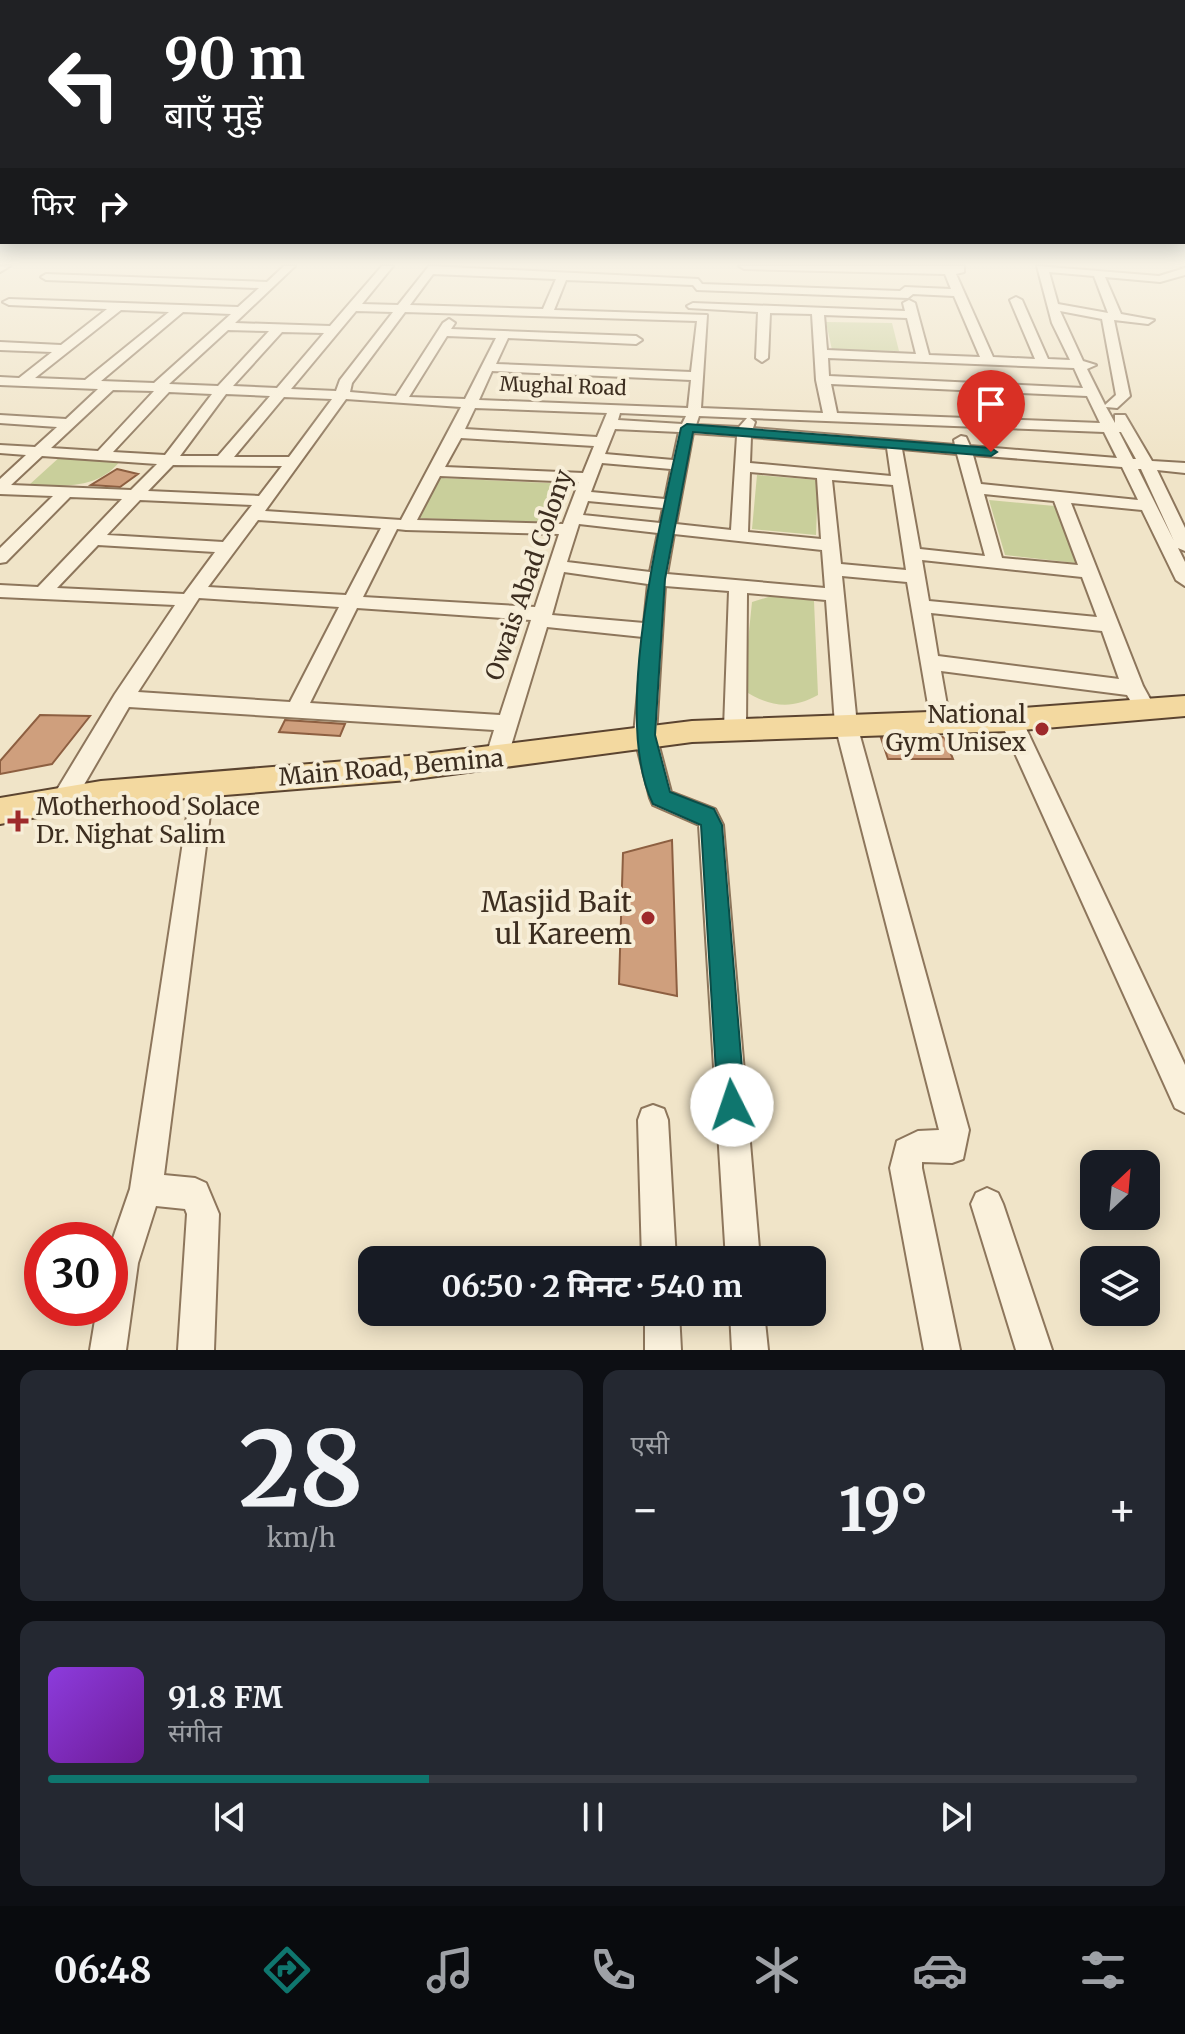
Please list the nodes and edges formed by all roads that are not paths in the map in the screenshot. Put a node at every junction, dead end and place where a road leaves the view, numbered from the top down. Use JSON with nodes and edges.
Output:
{"nodes":[{"id":1,"x":90,"y":329,"type":"edge"},
{"id":2,"x":156,"y":329,"type":"edge"},
{"id":3,"x":224,"y":329,"type":"edge"},
{"id":4,"x":278,"y":329,"type":"edge"},
{"id":5,"x":306,"y":329,"type":"edge"},
{"id":6,"x":385,"y":329,"type":"edge"},
{"id":7,"x":445,"y":329,"type":"edge"},
{"id":8,"x":641,"y":329,"type":"edge"},
{"id":9,"x":696,"y":329,"type":"edge"},
{"id":10,"x":763,"y":329,"type":"edge"},
{"id":11,"x":819,"y":329,"type":"edge"},
{"id":12,"x":915,"y":329,"type":"edge"},
{"id":13,"x":975,"y":329,"type":"edge"},
{"id":14,"x":1046,"y":329,"type":"edge"},
{"id":15,"x":1056,"y":329,"type":"edge"},
{"id":16,"x":1114,"y":329,"type":"edge"},
{"id":17,"x":332,"y":330,"type":"joint"},
{"id":18,"x":443,"y":332,"type":"junction"},
{"id":19,"x":503,"y":335,"type":"junction"},
{"id":20,"x":0,"y":346,"type":"edge"},
{"id":21,"x":64,"y":349,"type":"junction"},
{"id":22,"x":821,"y":354,"type":"junction"},
{"id":23,"x":633,"y":357,"type":"junction"},
{"id":24,"x":923,"y":357,"type":"junction"},
{"id":25,"x":762,"y":358,"type":"dead end"},
{"id":26,"x":988,"y":361,"type":"junction"},
{"id":27,"x":1043,"y":363,"type":"junction"},
{"id":28,"x":1085,"y":365,"type":"junction"},
{"id":29,"x":486,"y":367,"type":"junction"},
{"id":30,"x":696,"y":376,"type":"junction"},
{"id":31,"x":823,"y":380,"type":"junction"},
{"id":32,"x":2,"y":382,"type":"edge"},
{"id":33,"x":22,"y":382,"type":"junction"},
{"id":34,"x":89,"y":384,"type":"junction"},
{"id":35,"x":110,"y":385,"type":"junction"},
{"id":36,"x":161,"y":387,"type":"junction"},
{"id":37,"x":222,"y":390,"type":"junction"},
{"id":38,"x":281,"y":392,"type":"junction"},
{"id":39,"x":1091,"y":392,"type":"junction"},
{"id":40,"x":342,"y":395,"type":"junction"},
{"id":41,"x":400,"y":401,"type":"junction"},
{"id":42,"x":472,"y":402,"type":"junction"},
{"id":43,"x":1112,"y":405,"type":"junction"},
{"id":44,"x":751,"y":415,"type":"junction"},
{"id":45,"x":613,"y":416,"type":"junction"},
{"id":46,"x":831,"y":417,"type":"junction"},
{"id":47,"x":0,"y":419,"type":"edge"},
{"id":48,"x":691,"y":420,"type":"junction"},
{"id":49,"x":956,"y":422,"type":"junction"},
{"id":50,"x":69,"y":423,"type":"junction"},
{"id":51,"x":1118,"y":428,"type":"junction"},
{"id":52,"x":744,"y":432,"type":"junction"},
{"id":53,"x":456,"y":433,"type":"junction"},
{"id":54,"x":894,"y":444,"type":"junction"},
{"id":55,"x":0,"y":449,"type":"edge"},
{"id":56,"x":597,"y":450,"type":"junction"},
{"id":57,"x":963,"y":450,"type":"junction"},
{"id":58,"x":38,"y":451,"type":"junction"},
{"id":59,"x":103,"y":454,"type":"junction"},
{"id":60,"x":224,"y":459,"type":"junction"},
{"id":61,"x":169,"y":460,"type":"junction"},
{"id":62,"x":294,"y":462,"type":"junction"},
{"id":63,"x":679,"y":465,"type":"junction"},
{"id":64,"x":1127,"y":465,"type":"junction"},
{"id":65,"x":1147,"y":465,"type":"junction"},
{"id":66,"x":745,"y":467,"type":"junction"},
{"id":67,"x":1185,"y":468,"type":"edge"},
{"id":68,"x":435,"y":471,"type":"junction"},
{"id":69,"x":824,"y":474,"type":"junction"},
{"id":70,"x":900,"y":481,"type":"junction"},
{"id":71,"x":584,"y":487,"type":"junction"},
{"id":72,"x":0,"y":488,"type":"edge"},
{"id":73,"x":976,"y":488,"type":"junction"},
{"id":74,"x":66,"y":492,"type":"junction"},
{"id":75,"x":133,"y":495,"type":"junction"},
{"id":76,"x":1060,"y":496,"type":"junction"},
{"id":77,"x":670,"y":504,"type":"junction"},
{"id":78,"x":1148,"y":506,"type":"junction"},
{"id":79,"x":261,"y":508,"type":"junction"},
{"id":80,"x":399,"y":524,"type":"junction"},
{"id":81,"x":572,"y":524,"type":"junction"},
{"id":82,"x":665,"y":528,"type":"junction"},
{"id":83,"x":739,"y":536,"type":"junction"},
{"id":84,"x":92,"y":539,"type":"junction"},
{"id":85,"x":1185,"y":546,"type":"edge"},
{"id":86,"x":230,"y":548,"type":"junction"},
{"id":87,"x":912,"y":554,"type":"junction"},
{"id":88,"x":829,"y":557,"type":"junction"},
{"id":89,"x":0,"y":558,"type":"edge"},
{"id":90,"x":995,"y":563,"type":"junction"},
{"id":91,"x":558,"y":566,"type":"junction"},
{"id":92,"x":1089,"y":572,"type":"junction"},
{"id":93,"x":915,"y":577,"type":"junction"},
{"id":94,"x":657,"y":579,"type":"junction"},
{"id":95,"x":1185,"y":580,"type":"edge"},
{"id":96,"x":738,"y":585,"type":"junction"},
{"id":97,"x":0,"y":591,"type":"edge"},
{"id":98,"x":42,"y":593,"type":"junction"},
{"id":99,"x":832,"y":595,"type":"junction"},
{"id":100,"x":192,"y":596,"type":"junction"},
{"id":101,"x":349,"y":604,"type":"junction"},
{"id":102,"x":920,"y":606,"type":"junction"},
{"id":103,"x":542,"y":617,"type":"junction"},
{"id":104,"x":1109,"y":625,"type":"junction"},
{"id":105,"x":654,"y":631,"type":"junction"},
{"id":106,"x":929,"y":662,"type":"junction"},
{"id":107,"x":1138,"y":697,"type":"junction"},
{"id":108,"x":122,"y":699,"type":"junction"},
{"id":109,"x":1185,"y":706,"type":"edge"},
{"id":110,"x":295,"y":711,"type":"junction"},
{"id":111,"x":1011,"y":720,"type":"junction"},
{"id":112,"x":939,"y":722,"type":"junction"},
{"id":113,"x":505,"y":723,"type":"junction"},
{"id":114,"x":846,"y":725,"type":"junction"},
{"id":115,"x":735,"y":728,"type":"junction"},
{"id":116,"x":645,"y":735,"type":"junction"},
{"id":117,"x":496,"y":759,"type":"junction"},
{"id":118,"x":203,"y":783,"type":"junction"},
{"id":119,"x":66,"y":795,"type":"junction"},
{"id":120,"x":0,"y":811,"type":"edge"},
{"id":121,"x":1185,"y":1098,"type":"edge"},
{"id":122,"x":653,"y":1120,"type":"dead end"},
{"id":123,"x":146,"y":1189,"type":"junction"},
{"id":124,"x":987,"y":1204,"type":"dead end"},
{"id":125,"x":658,"y":1246,"type":"edge"},
{"id":126,"x":742,"y":1246,"type":"edge"},
{"id":127,"x":662,"y":1326,"type":"edge"},
{"id":128,"x":748,"y":1326,"type":"edge"},
{"id":129,"x":108,"y":1350,"type":"edge"},
{"id":130,"x":196,"y":1350,"type":"edge"},
{"id":131,"x":663,"y":1350,"type":"edge"},
{"id":132,"x":750,"y":1350,"type":"edge"},
{"id":133,"x":942,"y":1350,"type":"edge"},
{"id":134,"x":1034,"y":1350,"type":"edge"}],
"edges":[{"from":1,"to":21,"type":"street"},
{"from":2,"to":34,"type":"street"},
{"from":3,"to":36,"type":"street"},
{"from":4,"to":37,"type":"street"},
{"from":5,"to":17,"type":"street"},
{"from":6,"to":40,"type":"street"},
{"from":7,"to":18,"type":"street"},
{"from":8,"to":23,"type":"street"},
{"from":9,"to":30,"type":"street"},
{"from":10,"to":25,"type":"street"},
{"from":11,"to":22,"type":"street"},
{"from":12,"to":24,"type":"street"},
{"from":13,"to":26,"type":"street"},
{"from":14,"to":27,"type":"street"},
{"from":15,"to":28,"type":"street"},
{"from":16,"to":43,"type":"street"},
{"from":17,"to":38,"type":"street"},
{"from":18,"to":19,"type":"street"},
{"from":18,"to":41,"type":"street"},
{"from":19,"to":23,"type":"street"},
{"from":19,"to":29,"type":"street"},
{"from":20,"to":21,"type":"street"},
{"from":21,"to":33,"type":"street"},
{"from":22,"to":24,"type":"street"},
{"from":22,"to":31,"type":"street"},
{"from":23,"to":29,"type":"street"},
{"from":23,"to":30,"type":"street"},
{"from":24,"to":26,"type":"street"},
{"from":26,"to":27,"type":"street"},
{"from":27,"to":28,"type":"street"},
{"from":28,"to":39,"type":"street"},
{"from":28,"to":43,"type":"street"},
{"from":29,"to":42,"type":"street"},
{"from":30,"to":48,"type":"street"},
{"from":31,"to":39,"type":"street"},
{"from":31,"to":46,"type":"street"},
{"from":32,"to":33,"type":"street","name":"Mughal Road"},
{"from":33,"to":34,"type":"street","name":"Mughal Road"},
{"from":34,"to":35,"type":"street","name":"Mughal Road"},
{"from":35,"to":36,"type":"street","name":"Mughal Road"},
{"from":35,"to":50,"type":"street"},
{"from":36,"to":37,"type":"street","name":"Mughal Road"},
{"from":36,"to":59,"type":"street"},
{"from":37,"to":38,"type":"street","name":"Mughal Road"},
{"from":37,"to":61,"type":"street"},
{"from":38,"to":40,"type":"street","name":"Mughal Road"},
{"from":38,"to":60,"type":"street"},
{"from":39,"to":51,"type":"street"},
{"from":40,"to":41,"type":"street","name":"Mughal Road"},
{"from":40,"to":62,"type":"street"},
{"from":41,"to":42,"type":"street","name":"Mughal Road"},
{"from":42,"to":45,"type":"street","name":"Mughal Road"},
{"from":42,"to":53,"type":"street"},
{"from":43,"to":51,"type":"street"},
{"from":44,"to":46,"type":"street"},
{"from":44,"to":48,"type":"street"},
{"from":44,"to":52,"type":"street"},
{"from":45,"to":48,"type":"street","name":"Mughal Road"},
{"from":45,"to":56,"type":"street","name":"Owais Abad Colony"},
{"from":46,"to":49,"type":"street"},
{"from":47,"to":50,"type":"street"},
{"from":48,"to":52,"type":"street"},
{"from":48,"to":63,"type":"street"},
{"from":49,"to":51,"type":"street"},
{"from":49,"to":57,"type":"street"},
{"from":50,"to":58,"type":"street"},
{"from":51,"to":64,"type":"street"},
{"from":51,"to":65,"type":"street"},
{"from":52,"to":54,"type":"street"},
{"from":52,"to":66,"type":"street"},
{"from":53,"to":56,"type":"street"},
{"from":53,"to":68,"type":"street"},
{"from":54,"to":57,"type":"street"},
{"from":54,"to":70,"type":"street"},
{"from":55,"to":58,"type":"street"},
{"from":56,"to":63,"type":"street"},
{"from":56,"to":71,"type":"street","name":"Owais Abad Colony"},
{"from":57,"to":64,"type":"street"},
{"from":57,"to":73,"type":"street"},
{"from":58,"to":59,"type":"street"},
{"from":58,"to":72,"type":"street"},
{"from":59,"to":61,"type":"street"},
{"from":60,"to":61,"type":"street"},
{"from":60,"to":62,"type":"street"},
{"from":61,"to":75,"type":"street"},
{"from":62,"to":79,"type":"street"},
{"from":63,"to":77,"type":"street"},
{"from":64,"to":65,"type":"street"},
{"from":64,"to":78,"type":"street"},
{"from":65,"to":67,"type":"street"},
{"from":65,"to":85,"type":"street"},
{"from":66,"to":69,"type":"street"},
{"from":66,"to":83,"type":"street"},
{"from":68,"to":71,"type":"street"},
{"from":68,"to":80,"type":"street"},
{"from":69,"to":70,"type":"street"},
{"from":69,"to":88,"type":"street"},
{"from":70,"to":87,"type":"street"},
{"from":71,"to":77,"type":"street"},
{"from":71,"to":81,"type":"street","name":"Owais Abad Colony"},
{"from":72,"to":74,"type":"street"},
{"from":73,"to":76,"type":"street"},
{"from":73,"to":90,"type":"street"},
{"from":74,"to":75,"type":"street"},
{"from":74,"to":89,"type":"street"},
{"from":75,"to":79,"type":"street"},
{"from":75,"to":84,"type":"street"},
{"from":76,"to":78,"type":"street"},
{"from":76,"to":92,"type":"street"},
{"from":77,"to":82,"type":"street"},
{"from":78,"to":95,"type":"street"},
{"from":79,"to":80,"type":"street"},
{"from":79,"to":86,"type":"street"},
{"from":80,"to":81,"type":"street"},
{"from":80,"to":101,"type":"street"},
{"from":81,"to":82,"type":"street"},
{"from":81,"to":91,"type":"street","name":"Owais Abad Colony"},
{"from":82,"to":83,"type":"street"},
{"from":82,"to":94,"type":"street"},
{"from":83,"to":88,"type":"street"},
{"from":84,"to":86,"type":"street"},
{"from":84,"to":98,"type":"street"},
{"from":86,"to":100,"type":"street"},
{"from":87,"to":90,"type":"street"},
{"from":87,"to":93,"type":"street"},
{"from":88,"to":93,"type":"street"},
{"from":88,"to":99,"type":"street"},
{"from":90,"to":92,"type":"street"},
{"from":91,"to":94,"type":"street"},
{"from":91,"to":103,"type":"street","name":"Owais Abad Colony"},
{"from":92,"to":104,"type":"street"},
{"from":93,"to":102,"type":"street"},
{"from":94,"to":96,"type":"street"},
{"from":94,"to":105,"type":"street"},
{"from":96,"to":99,"type":"street"},
{"from":96,"to":115,"type":"street"},
{"from":97,"to":98,"type":"street"},
{"from":98,"to":100,"type":"street"},
{"from":99,"to":114,"type":"street"},
{"from":100,"to":101,"type":"street"},
{"from":100,"to":108,"type":"street"},
{"from":101,"to":103,"type":"street"},
{"from":101,"to":110,"type":"street"},
{"from":102,"to":104,"type":"street"},
{"from":102,"to":106,"type":"street"},
{"from":103,"to":105,"type":"street"},
{"from":103,"to":113,"type":"street","name":"Owais Abad Colony"},
{"from":104,"to":107,"type":"street"},
{"from":105,"to":116,"type":"street"},
{"from":106,"to":107,"type":"street"},
{"from":106,"to":112,"type":"street"},
{"from":107,"to":109,"type":"main road","name":"Main Road, Bemina"},
{"from":107,"to":111,"type":"main road","name":"Main Road, Bemina"},
{"from":108,"to":110,"type":"street"},
{"from":108,"to":119,"type":"street"},
{"from":110,"to":113,"type":"street"},
{"from":111,"to":112,"type":"main road","name":"Main Road, Bemina"},
{"from":111,"to":121,"type":"street"},
{"from":112,"to":114,"type":"main road","name":"Main Road, Bemina"},
{"from":113,"to":117,"type":"street","name":"Owais Abad Colony"},
{"from":114,"to":115,"type":"main road","name":"Main Road, Bemina"},
{"from":114,"to":133,"type":"street"},
{"from":115,"to":116,"type":"main road","name":"Main Road, Bemina"},
{"from":116,"to":117,"type":"main road","name":"Main Road, Bemina"},
{"from":116,"to":126,"type":"street"},
{"from":117,"to":118,"type":"main road","name":"Main Road, Bemina"},
{"from":118,"to":119,"type":"main road","name":"Main Road, Bemina"},
{"from":118,"to":123,"type":"street"},
{"from":119,"to":120,"type":"main road","name":"Main Road, Bemina"},
{"from":122,"to":125,"type":"street"},
{"from":123,"to":129,"type":"street"},
{"from":123,"to":130,"type":"street"},
{"from":124,"to":134,"type":"street"},
{"from":127,"to":131,"type":"street"},
{"from":128,"to":132,"type":"street"}]}
